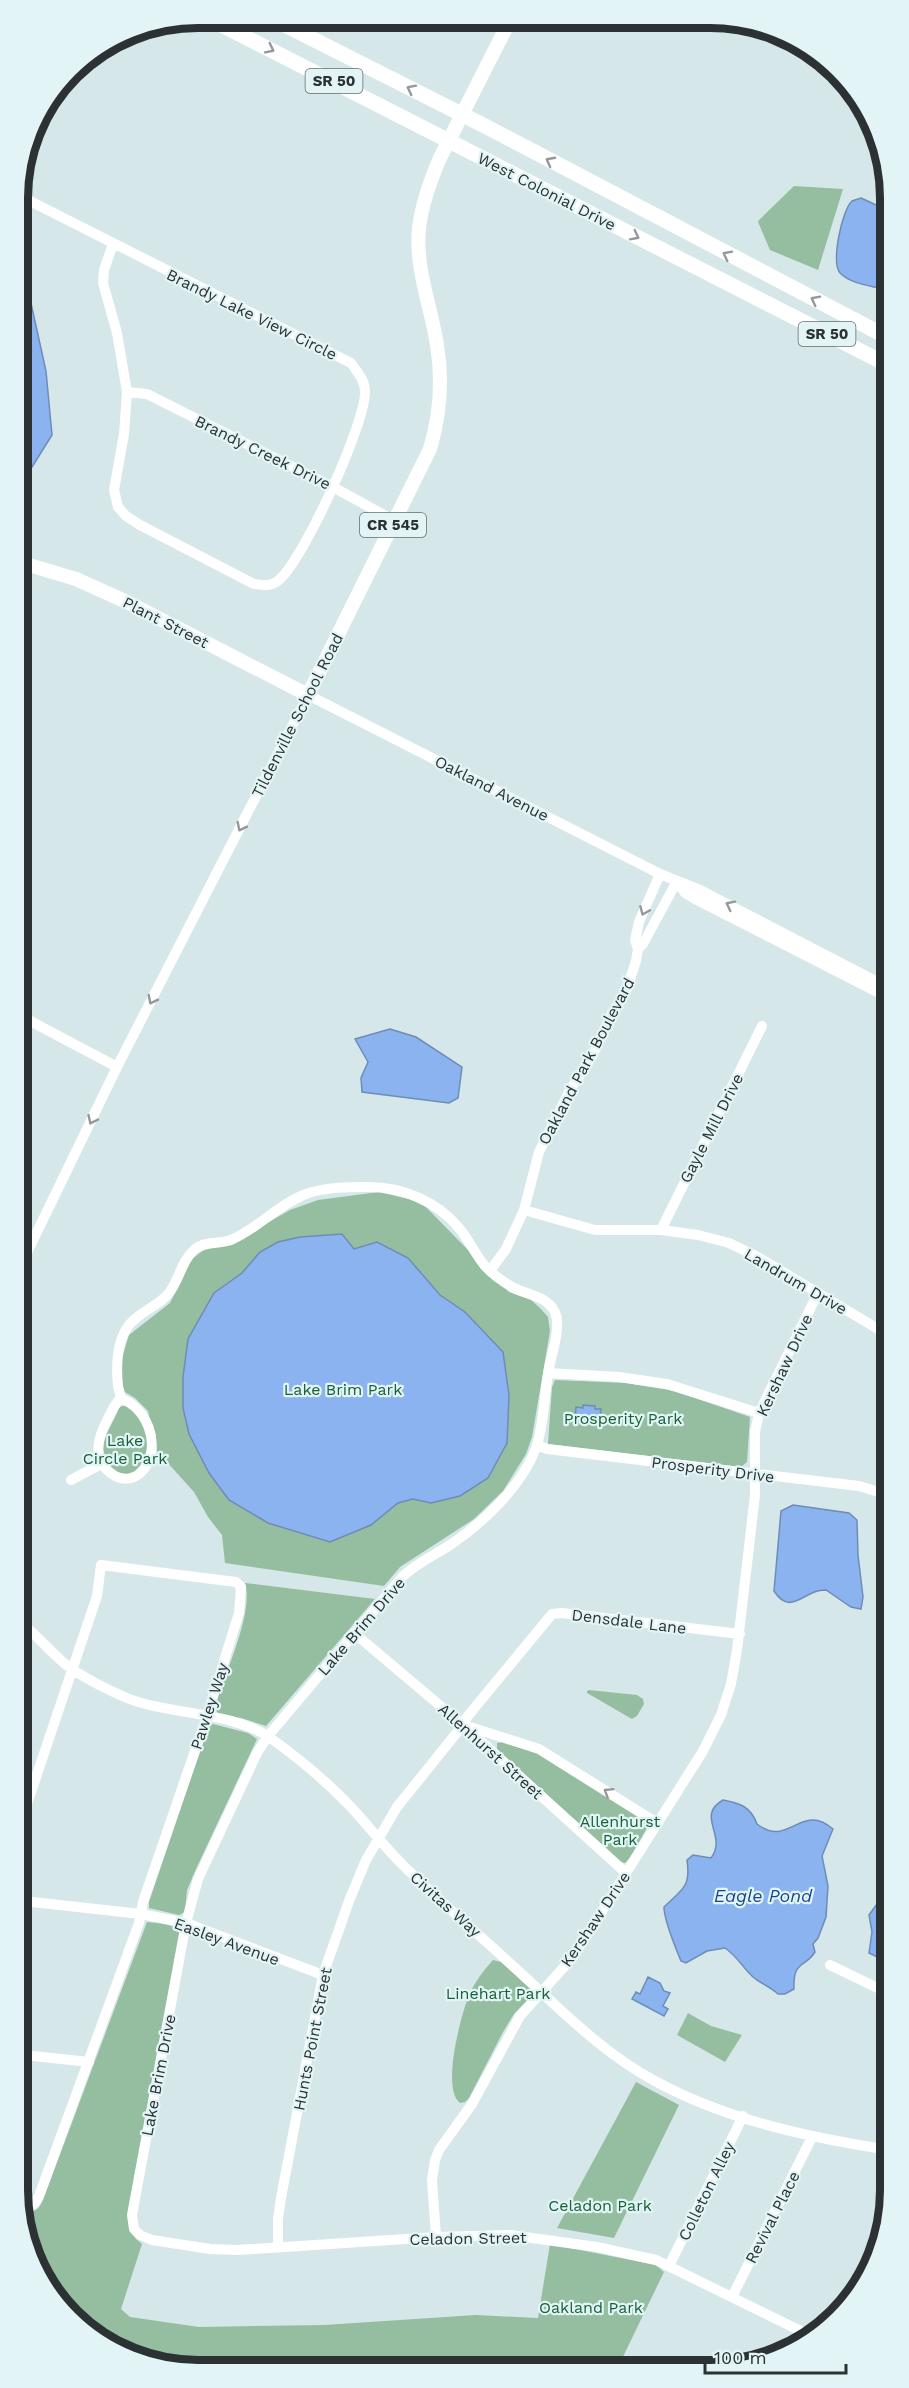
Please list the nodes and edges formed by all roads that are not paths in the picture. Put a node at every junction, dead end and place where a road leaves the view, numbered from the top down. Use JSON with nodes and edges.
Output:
{"nodes":[{"id":1,"x":230,"y":29,"type":"edge"},
{"id":2,"x":294,"y":29,"type":"edge"},
{"id":3,"x":506,"y":29,"type":"edge"},
{"id":4,"x":463,"y":115,"type":"junction"},
{"id":5,"x":450,"y":140,"type":"junction"},
{"id":6,"x":29,"y":201,"type":"edge"},
{"id":7,"x":113,"y":244,"type":"junction"},
{"id":8,"x":880,"y":333,"type":"edge"},
{"id":9,"x":880,"y":361,"type":"edge"},
{"id":10,"x":127,"y":392,"type":"junction"},
{"id":11,"x":333,"y":486,"type":"junction"},
{"id":12,"x":395,"y":521,"type":"junction"},
{"id":13,"x":29,"y":565,"type":"edge"},
{"id":14,"x":308,"y":695,"type":"junction"},
{"id":15,"x":660,"y":874,"type":"junction"},
{"id":16,"x":677,"y":881,"type":"junction"},
{"id":17,"x":638,"y":949,"type":"junction"},
{"id":18,"x":880,"y":983,"type":"edge"},
{"id":19,"x":880,"y":993,"type":"edge"},
{"id":20,"x":29,"y":1020,"type":"edge"},
{"id":21,"x":762,"y":1026,"type":"dead end"},
{"id":22,"x":117,"y":1067,"type":"junction"},
{"id":23,"x":524,"y":1210,"type":"junction"},
{"id":24,"x":661,"y":1230,"type":"junction"},
{"id":25,"x":29,"y":1248,"type":"edge"},
{"id":26,"x":490,"y":1271,"type":"junction"},
{"id":27,"x":818,"y":1293,"type":"junction"},
{"id":28,"x":880,"y":1330,"type":"edge"},
{"id":29,"x":548,"y":1373,"type":"junction"},
{"id":30,"x":120,"y":1398,"type":"junction"},
{"id":31,"x":759,"y":1413,"type":"junction"},
{"id":32,"x":537,"y":1446,"type":"junction"},
{"id":33,"x":101,"y":1464,"type":"junction"},
{"id":34,"x":754,"y":1475,"type":"junction"},
{"id":35,"x":71,"y":1480,"type":"dead end"},
{"id":36,"x":880,"y":1492,"type":"edge"},
{"id":37,"x":29,"y":1629,"type":"edge"},
{"id":38,"x":354,"y":1633,"type":"junction"},
{"id":39,"x":740,"y":1634,"type":"junction"},
{"id":40,"x":73,"y":1670,"type":"junction"},
{"id":41,"x":207,"y":1716,"type":"junction"},
{"id":42,"x":463,"y":1725,"type":"junction"},
{"id":43,"x":268,"y":1736,"type":"junction"},
{"id":44,"x":29,"y":1787,"type":"edge"},
{"id":45,"x":657,"y":1823,"type":"junction"},
{"id":46,"x":378,"y":1838,"type":"junction"},
{"id":47,"x":626,"y":1873,"type":"junction"},
{"id":48,"x":29,"y":1902,"type":"edge"},
{"id":49,"x":141,"y":1914,"type":"junction"},
{"id":50,"x":186,"y":1923,"type":"junction"},
{"id":51,"x":830,"y":1965,"type":"dead end"},
{"id":52,"x":322,"y":1975,"type":"junction"},
{"id":53,"x":880,"y":1989,"type":"edge"},
{"id":54,"x":541,"y":1992,"type":"junction"},
{"id":55,"x":29,"y":2056,"type":"edge"},
{"id":56,"x":89,"y":2062,"type":"junction"},
{"id":57,"x":743,"y":2116,"type":"junction"},
{"id":58,"x":812,"y":2137,"type":"junction"},
{"id":59,"x":880,"y":2148,"type":"edge"},
{"id":60,"x":30,"y":2205,"type":"edge"},
{"id":61,"x":140,"y":2235,"type":"joint"},
{"id":62,"x":436,"y":2237,"type":"junction"},
{"id":63,"x":278,"y":2247,"type":"junction"},
{"id":64,"x":669,"y":2265,"type":"junction"},
{"id":65,"x":732,"y":2297,"type":"junction"},
{"id":66,"x":803,"y":2332,"type":"edge"}],
"edges":[{"from":1,"to":5,"type":"highway","name":"West Colonial Drive","number":"SR 50","one_way":true},
{"from":4,"to":2,"type":"highway","name":"West Colonial Drive","number":"SR 50","one_way":true},
{"from":3,"to":4,"type":"main road","number":"CR 545"},
{"from":4,"to":5,"type":"main road","number":"CR 545"},
{"from":8,"to":4,"type":"highway","name":"West Colonial Drive","number":"SR 50","one_way":true},
{"from":5,"to":9,"type":"highway","name":"West Colonial Drive","number":"SR 50","one_way":true},
{"from":5,"to":12,"type":"main road","name":"Tildenville School Road","number":"CR 545"},
{"from":6,"to":7,"type":"street"},
{"from":7,"to":10,"type":"street","name":"Brandy Lake View Circle"},
{"from":7,"to":11,"type":"street","name":"Brandy Lake View Circle"},
{"from":10,"to":11,"type":"street","name":"Brandy Creek Drive"},
{"from":10,"to":11,"type":"street","name":"Brandy Lake View Circle"},
{"from":11,"to":12,"type":"street","name":"Brandy Creek Drive"},
{"from":12,"to":14,"type":"main road","name":"Tildenville School Road","number":"CR 545"},
{"from":13,"to":14,"type":"main road","name":"Plant Street"},
{"from":14,"to":15,"type":"street","name":"Oakland Avenue"},
{"from":14,"to":22,"type":"street","name":"Tildenville School Road","one_way":true},
{"from":15,"to":16,"type":"street","name":"Oakland Avenue"},
{"from":15,"to":17,"type":"street","name":"Oakland Park Boulevard","one_way":true},
{"from":16,"to":17,"type":"street","name":"Oakland Park Boulevard"},
{"from":18,"to":16,"type":"street","name":"Oakland Avenue","one_way":true},
{"from":16,"to":19,"type":"street","name":"Oakland Avenue"},
{"from":17,"to":23,"type":"street","name":"Oakland Park Boulevard"},
{"from":20,"to":22,"type":"street"},
{"from":21,"to":24,"type":"street","name":"Gayle Mill Drive"},
{"from":22,"to":25,"type":"street","name":"Tildenville School Road","one_way":true},
{"from":23,"to":24,"type":"street","name":"Landrum Drive"},
{"from":23,"to":26,"type":"street","name":"Oakland Park Boulevard"},
{"from":24,"to":27,"type":"street","name":"Landrum Drive"},
{"from":26,"to":29,"type":"street","name":"Lake Brim Drive"},
{"from":26,"to":30,"type":"street","name":"Lake Brim Drive"},
{"from":27,"to":28,"type":"street","name":"Landrum Drive"},
{"from":27,"to":31,"type":"street","name":"Kershaw Drive"},
{"from":29,"to":31,"type":"street"},
{"from":29,"to":32,"type":"street","name":"Lake Brim Drive"},
{"from":30,"to":33,"type":"street"},
{"from":30,"to":33,"type":"street"},
{"from":31,"to":34,"type":"street","name":"Kershaw Drive"},
{"from":32,"to":34,"type":"street","name":"Prosperity Drive"},
{"from":32,"to":38,"type":"street","name":"Lake Brim Drive"},
{"from":33,"to":35,"type":"street"},
{"from":34,"to":36,"type":"street","name":"Prosperity Drive"},
{"from":34,"to":39,"type":"street","name":"Kershaw Drive"},
{"from":37,"to":40,"type":"street","name":"Civitas Way"},
{"from":38,"to":42,"type":"street","name":"Allenhurst Street"},
{"from":38,"to":43,"type":"street","name":"Lake Brim Drive"},
{"from":39,"to":42,"type":"street","name":"Densdale Lane"},
{"from":39,"to":45,"type":"street","name":"Kershaw Drive"},
{"from":40,"to":41,"type":"street","name":"Civitas Way"},
{"from":40,"to":41,"type":"street","name":"Pawley Way"},
{"from":40,"to":44,"type":"street","name":"Pawley Way"},
{"from":41,"to":43,"type":"street","name":"Civitas Way"},
{"from":41,"to":49,"type":"street","name":"Pawley Way"},
{"from":45,"to":42,"type":"street","one_way":true},
{"from":42,"to":46,"type":"street","name":"Hunts Point Street"},
{"from":42,"to":47,"type":"street","name":"Allenhurst Street"},
{"from":43,"to":46,"type":"street","name":"Civitas Way"},
{"from":43,"to":50,"type":"street","name":"Lake Brim Drive"},
{"from":45,"to":47,"type":"street","name":"Kershaw Drive"},
{"from":46,"to":52,"type":"street","name":"Hunts Point Street"},
{"from":46,"to":54,"type":"street","name":"Civitas Way"},
{"from":47,"to":54,"type":"street","name":"Kershaw Drive"},
{"from":48,"to":49,"type":"street","name":"Easley Avenue"},
{"from":49,"to":50,"type":"street","name":"Easley Avenue"},
{"from":49,"to":56,"type":"street","name":"Pawley Way"},
{"from":50,"to":52,"type":"street","name":"Easley Avenue"},
{"from":50,"to":61,"type":"street","name":"Lake Brim Drive"},
{"from":51,"to":53,"type":"street"},
{"from":52,"to":63,"type":"street","name":"Hunts Point Street"},
{"from":54,"to":57,"type":"street","name":"Civitas Way"},
{"from":54,"to":62,"type":"street","name":"Kershaw Drive"},
{"from":55,"to":56,"type":"street"},
{"from":56,"to":60,"type":"street","name":"Pawley Way"},
{"from":57,"to":58,"type":"street","name":"Civitas Way"},
{"from":57,"to":64,"type":"street","name":"Colleton Alley"},
{"from":58,"to":59,"type":"street","name":"Civitas Way"},
{"from":58,"to":65,"type":"street","name":"Revival Place"},
{"from":61,"to":63,"type":"street","name":"Celadon Street"},
{"from":62,"to":63,"type":"street","name":"Celadon Street"},
{"from":62,"to":64,"type":"street","name":"Celadon Street"},
{"from":64,"to":65,"type":"street","name":"Celadon Street"},
{"from":65,"to":66,"type":"street","name":"Celadon Street"}]}
